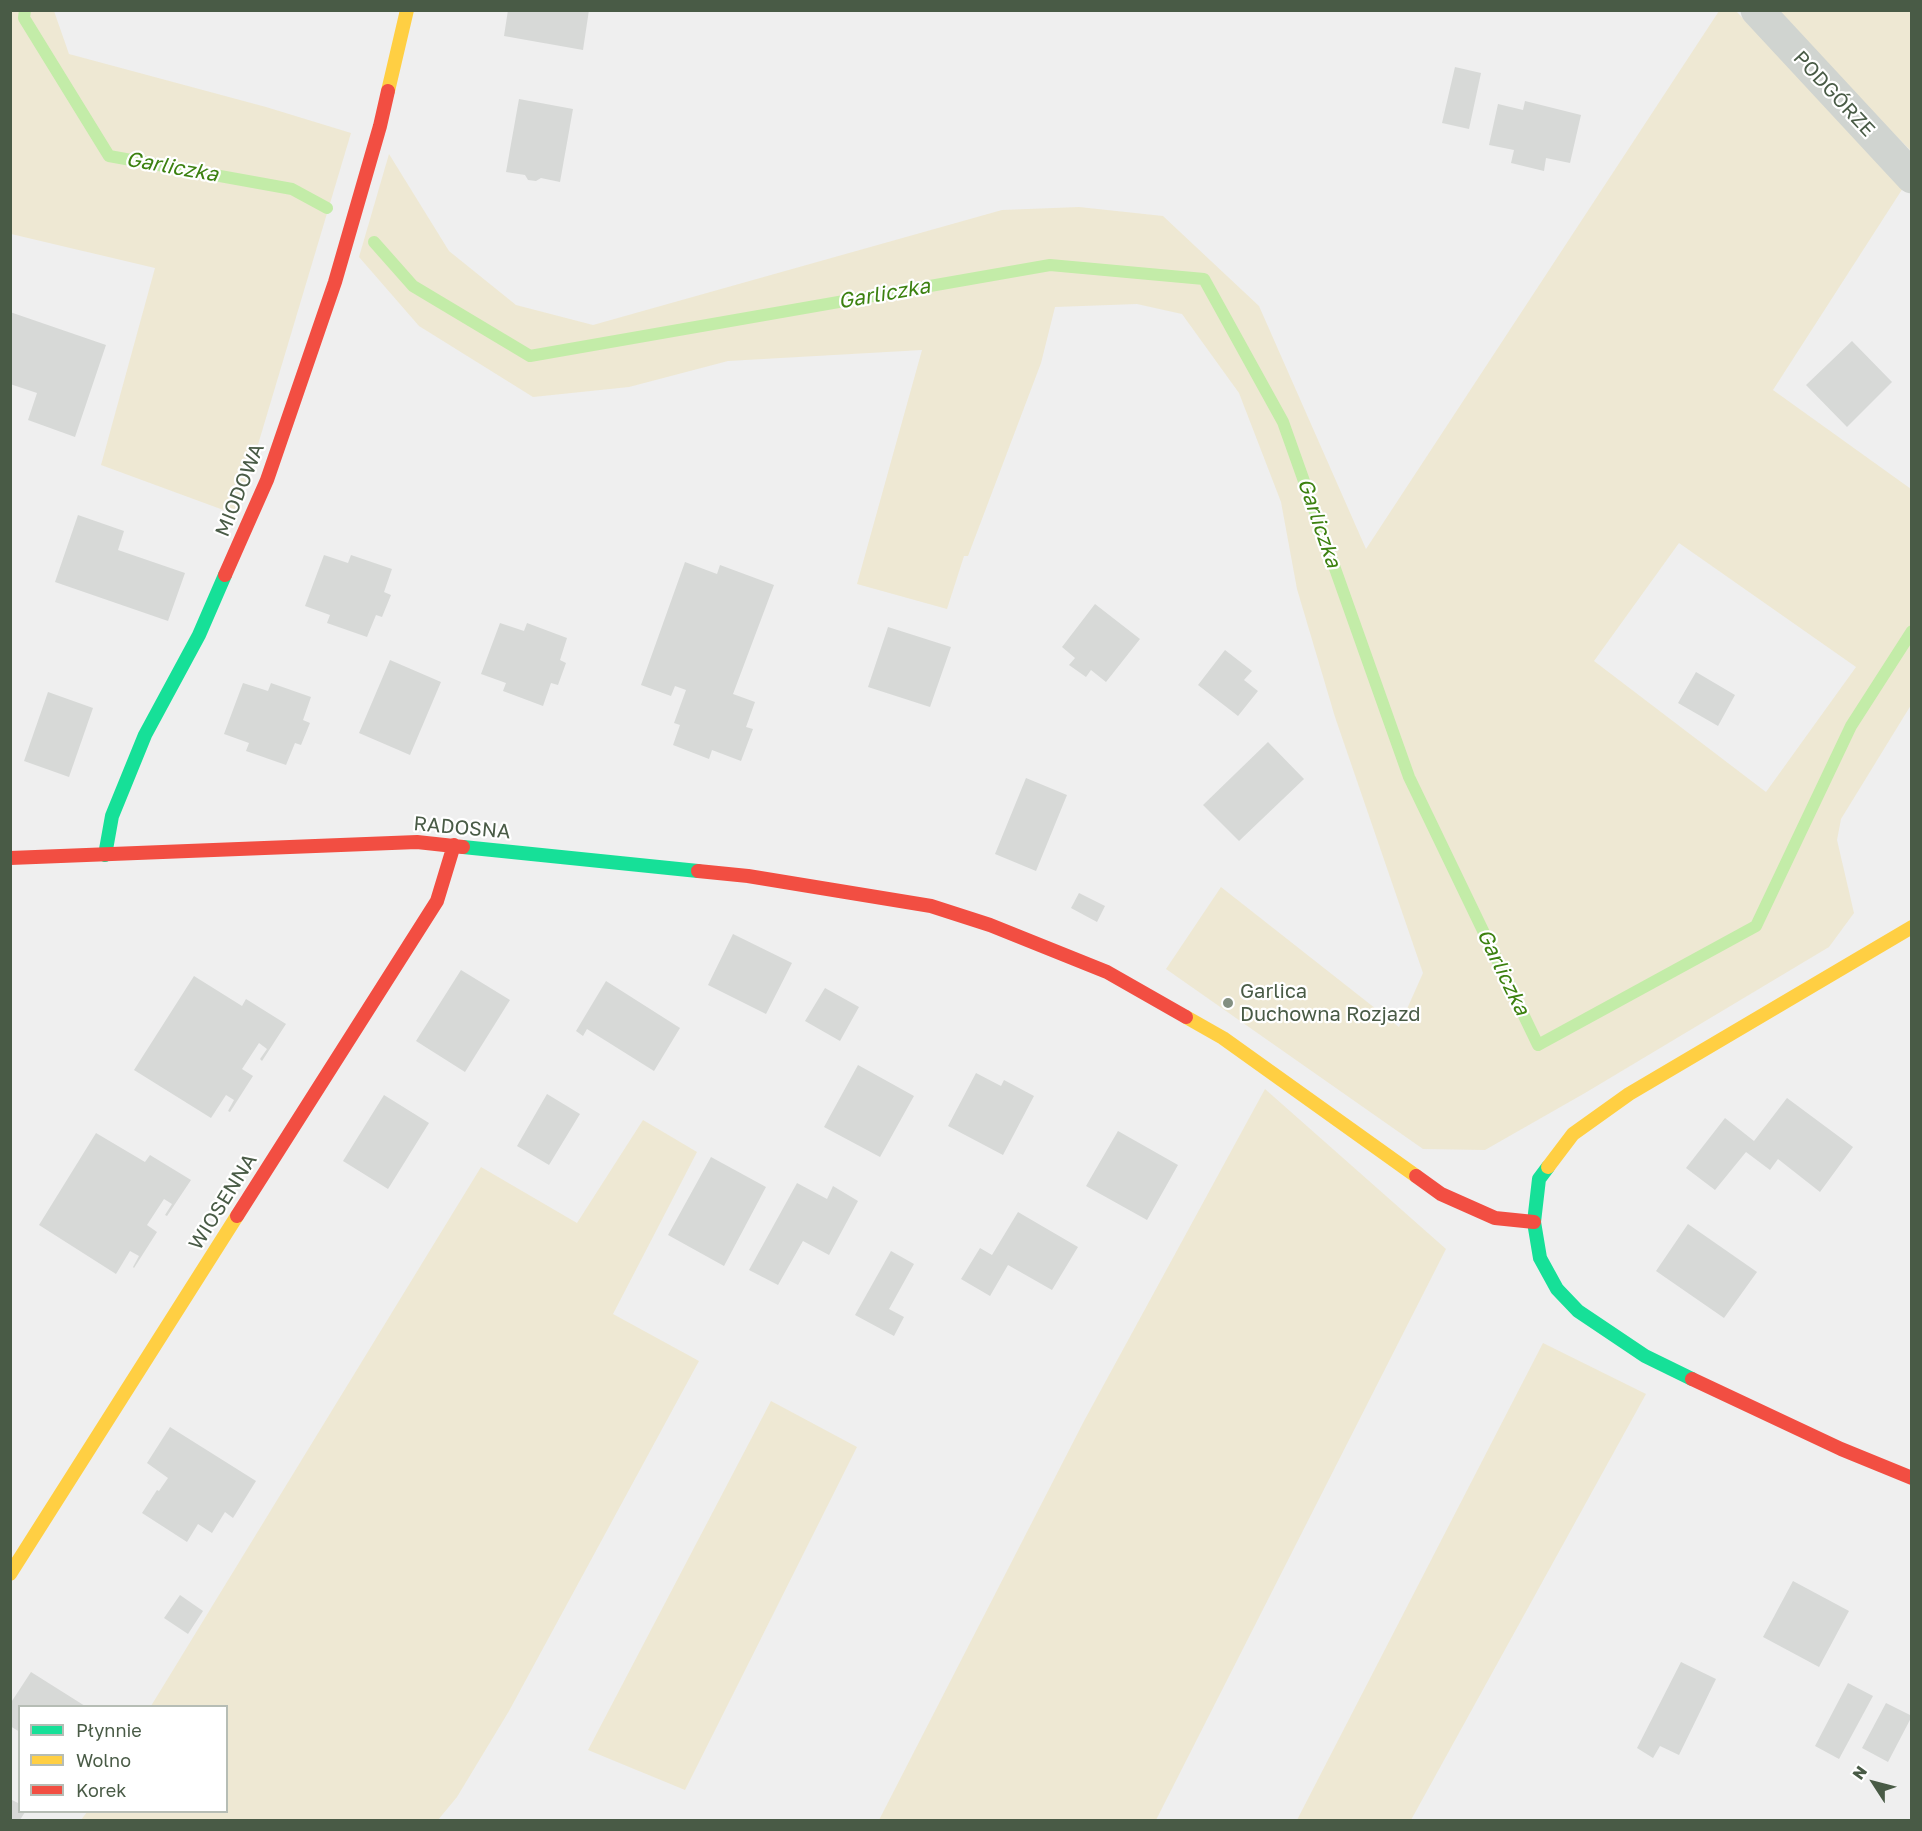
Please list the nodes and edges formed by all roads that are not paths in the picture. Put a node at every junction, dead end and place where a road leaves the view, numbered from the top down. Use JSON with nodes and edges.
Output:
{"nodes":[{"id":1,"x":406,"y":10,"type":"edge"},
{"id":2,"x":1757,"y":10,"type":"edge"},
{"id":3,"x":1911,"y":177,"type":"edge"},
{"id":4,"x":454,"y":845,"type":"junction"},
{"id":5,"x":105,"y":855,"type":"junction"},
{"id":6,"x":10,"y":858,"type":"edge"},
{"id":7,"x":1911,"y":927,"type":"edge"},
{"id":8,"x":1534,"y":1222,"type":"junction"},
{"id":9,"x":1911,"y":1478,"type":"edge"},
{"id":10,"x":10,"y":1574,"type":"edge"}],
"edges":[{"from":1,"to":5,"type":"street","name":"MIODOWA"},
{"from":2,"to":3,"type":"street","name":"PODGÓRZE"},
{"from":4,"to":5,"type":"street","name":"RADOSNA"},
{"from":4,"to":8,"type":"street","name":"RADOSNA"},
{"from":4,"to":10,"type":"street","name":"WIOSENNA"},
{"from":5,"to":6,"type":"street","name":"RADOSNA"},
{"from":7,"to":8,"type":"street"},
{"from":8,"to":9,"type":"street"}]}
